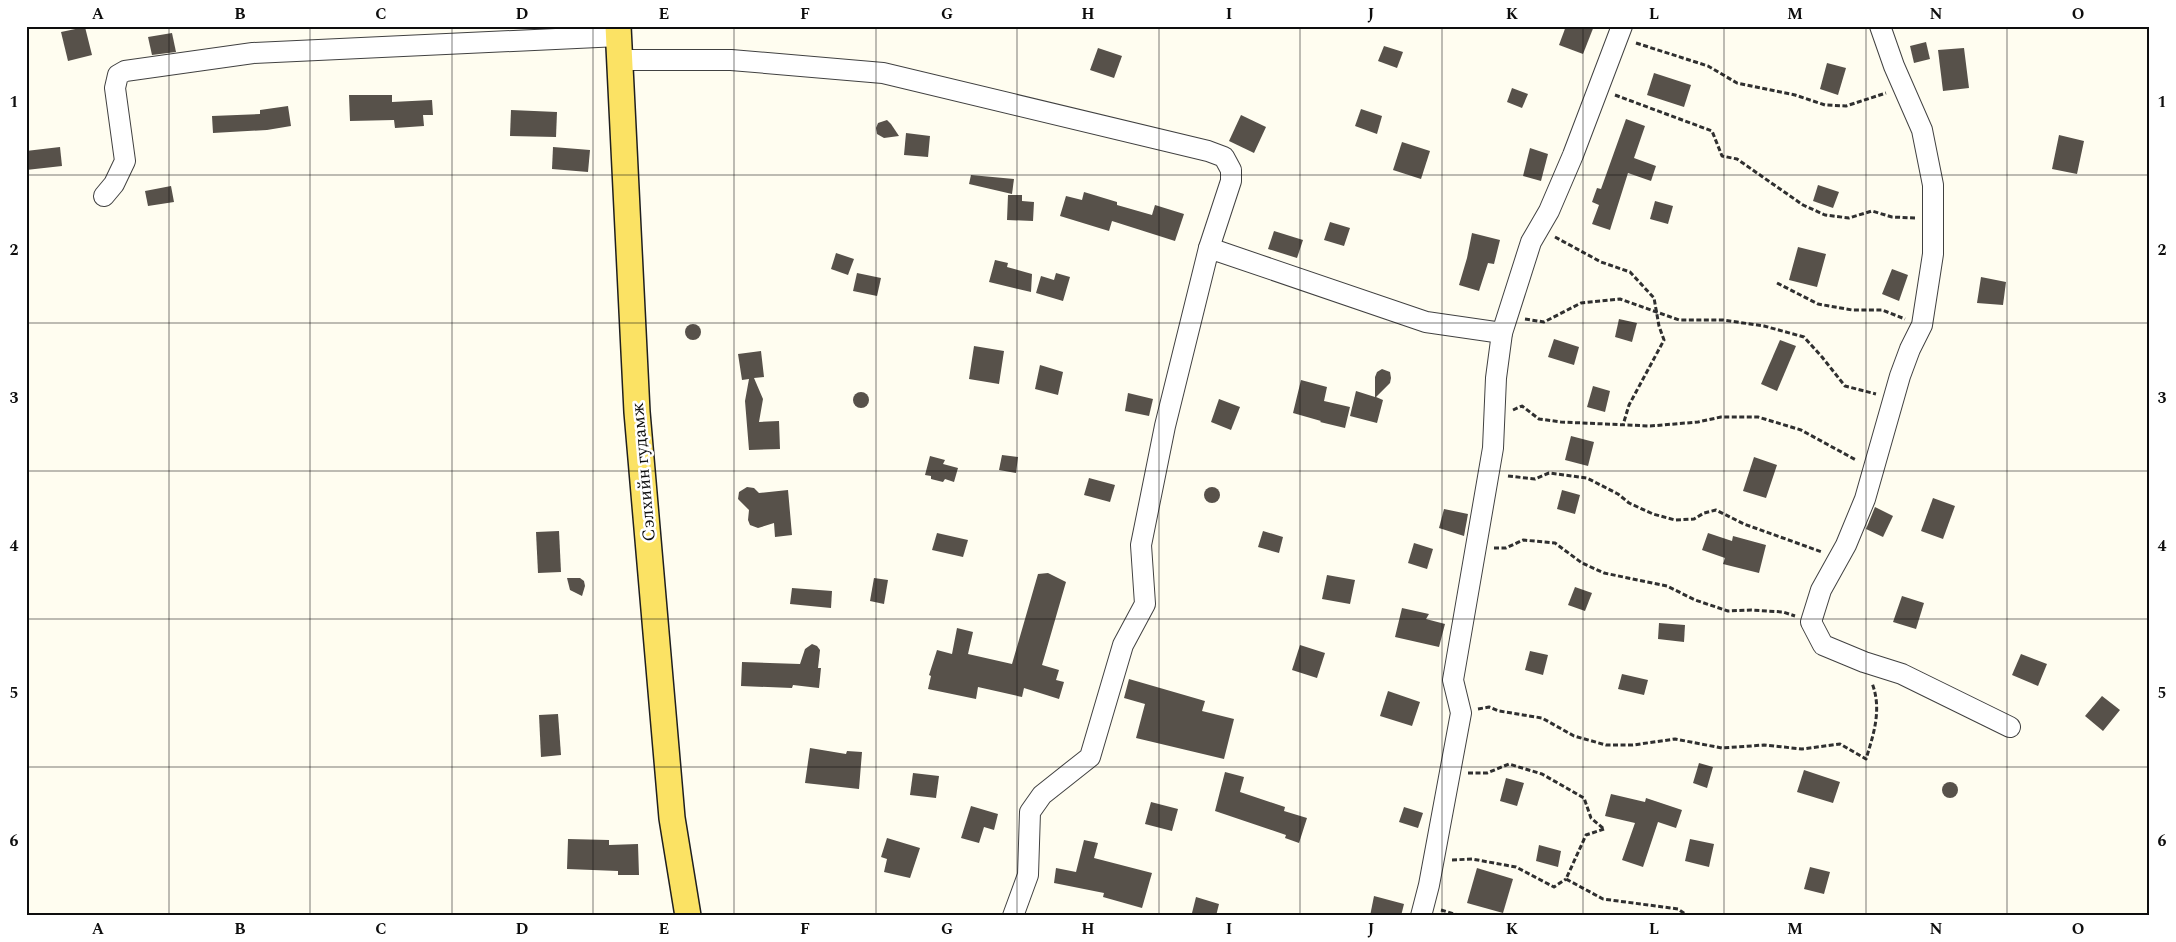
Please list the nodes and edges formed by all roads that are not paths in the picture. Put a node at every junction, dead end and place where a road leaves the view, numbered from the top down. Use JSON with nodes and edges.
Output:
{"nodes":[{"id":1,"x":1880,"y":26,"type":"edge"},
{"id":2,"x":1620,"y":33,"type":"edge"},
{"id":3,"x":619,"y":40,"type":"edge"},
{"id":4,"x":104,"y":196,"type":"dead end"},
{"id":5,"x":1209,"y":248,"type":"junction"},
{"id":6,"x":1502,"y":333,"type":"junction"},
{"id":7,"x":2010,"y":727,"type":"dead end"},
{"id":8,"x":688,"y":916,"type":"edge"},
{"id":9,"x":1013,"y":916,"type":"edge"},
{"id":10,"x":1421,"y":916,"type":"edge"}],
"edges":[{"from":1,"to":7,"type":"street"},
{"from":2,"to":6,"type":"street"},
{"from":3,"to":4,"type":"street"},
{"from":3,"to":5,"type":"street"},
{"from":3,"to":8,"type":"main road","name":"Сэлхийн гудамж"},
{"from":5,"to":6,"type":"street"},
{"from":5,"to":9,"type":"street"},
{"from":6,"to":10,"type":"street"}]}
